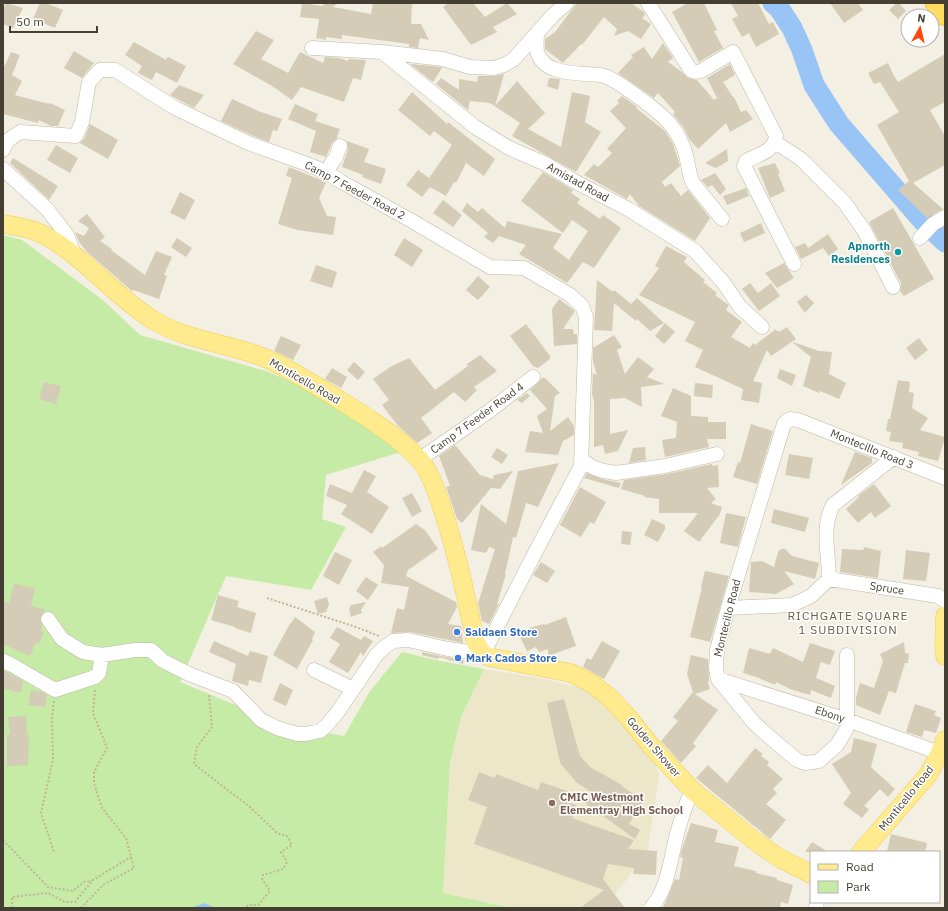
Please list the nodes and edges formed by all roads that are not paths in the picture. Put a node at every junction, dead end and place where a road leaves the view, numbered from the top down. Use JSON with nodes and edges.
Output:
{"nodes":[{"id":1,"x":567,"y":3,"type":"edge"},
{"id":2,"x":648,"y":3,"type":"edge"},
{"id":3,"x":936,"y":3,"type":"edge"},
{"id":4,"x":945,"y":15,"type":"edge"},
{"id":5,"x":537,"y":33,"type":"junction"},
{"id":6,"x":312,"y":48,"type":"dead end"},
{"id":7,"x":382,"y":52,"type":"junction"},
{"id":8,"x":775,"y":142,"type":"junction"},
{"id":9,"x":340,"y":146,"type":"dead end"},
{"id":10,"x":3,"y":150,"type":"edge"},
{"id":11,"x":3,"y":169,"type":"edge"},
{"id":12,"x":326,"y":172,"type":"junction"},
{"id":13,"x":722,"y":219,"type":"dead end"},
{"id":14,"x":3,"y":224,"type":"edge"},
{"id":15,"x":76,"y":257,"type":"junction"},
{"id":16,"x":794,"y":264,"type":"dead end"},
{"id":17,"x":893,"y":287,"type":"dead end"},
{"id":18,"x":762,"y":327,"type":"dead end"},
{"id":19,"x":533,"y":377,"type":"dead end"},
{"id":20,"x":798,"y":420,"type":"joint"},
{"id":21,"x":717,"y":454,"type":"dead end"},
{"id":22,"x":894,"y":457,"type":"junction"},
{"id":23,"x":420,"y":459,"type":"junction"},
{"id":24,"x":582,"y":460,"type":"junction"},
{"id":25,"x":945,"y":478,"type":"edge"},
{"id":26,"x":828,"y":579,"type":"junction"},
{"id":27,"x":945,"y":601,"type":"edge"},
{"id":28,"x":728,"y":608,"type":"junction"},
{"id":29,"x":945,"y":616,"type":"edge"},
{"id":30,"x":48,"y":619,"type":"dead end"},
{"id":31,"x":483,"y":654,"type":"junction"},
{"id":32,"x":102,"y":655,"type":"junction"},
{"id":33,"x":847,"y":655,"type":"dead end"},
{"id":34,"x":945,"y":656,"type":"edge"},
{"id":35,"x":3,"y":661,"type":"edge"},
{"id":36,"x":314,"y":670,"type":"dead end"},
{"id":37,"x":718,"y":678,"type":"junction"},
{"id":38,"x":353,"y":689,"type":"junction"},
{"id":39,"x":847,"y":720,"type":"junction"},
{"id":40,"x":942,"y":747,"type":"edge"},
{"id":41,"x":692,"y":790,"type":"junction"},
{"id":42,"x":862,"y":851,"type":"edge"},
{"id":43,"x":810,"y":874,"type":"edge"},
{"id":44,"x":651,"y":908,"type":"edge"}],
"edges":[{"from":1,"to":5,"type":"street"},
{"from":2,"to":8,"type":"street"},
{"from":3,"to":4,"type":"highway"},
{"from":5,"to":7,"type":"street"},
{"from":5,"to":13,"type":"street"},
{"from":6,"to":7,"type":"street"},
{"from":7,"to":18,"type":"street","name":"Amistad Road"},
{"from":8,"to":16,"type":"street"},
{"from":8,"to":17,"type":"street"},
{"from":9,"to":12,"type":"street"},
{"from":10,"to":12,"type":"street","name":"Camp 7 Feeder Road 2"},
{"from":11,"to":15,"type":"street"},
{"from":12,"to":24,"type":"street","name":"Camp 7 Feeder Road 2"},
{"from":14,"to":15,"type":"main road","name":"Monticello Road"},
{"from":15,"to":23,"type":"main road","name":"Monticello Road"},
{"from":19,"to":23,"type":"street","name":"Camp 7 Feeder Road 4"},
{"from":20,"to":22,"type":"street","name":"Montecillo Road 3"},
{"from":20,"to":28,"type":"street","name":"Montecillo Road"},
{"from":21,"to":24,"type":"street"},
{"from":22,"to":25,"type":"street","name":"Montecillo Road 3"},
{"from":22,"to":26,"type":"street"},
{"from":23,"to":31,"type":"main road","name":"Monticello Road"},
{"from":24,"to":31,"type":"street","name":"Camp 7 Feeder Road 2"},
{"from":26,"to":27,"type":"street","name":"Spruce"},
{"from":26,"to":28,"type":"street"},
{"from":28,"to":37,"type":"street","name":"Montecillo Road"},
{"from":29,"to":34,"type":"main road"},
{"from":30,"to":32,"type":"street"},
{"from":31,"to":38,"type":"street"},
{"from":31,"to":41,"type":"main road","name":"Golden Shower"},
{"from":32,"to":35,"type":"street"},
{"from":32,"to":38,"type":"street"},
{"from":33,"to":39,"type":"street"},
{"from":36,"to":38,"type":"street"},
{"from":37,"to":39,"type":"street","name":"Ebony"},
{"from":37,"to":39,"type":"street"},
{"from":39,"to":40,"type":"street","name":"Ebony"},
{"from":40,"to":42,"type":"main road","name":"Monticello Road"},
{"from":41,"to":43,"type":"main road","name":"Golden Shower"},
{"from":41,"to":44,"type":"street"}]}
